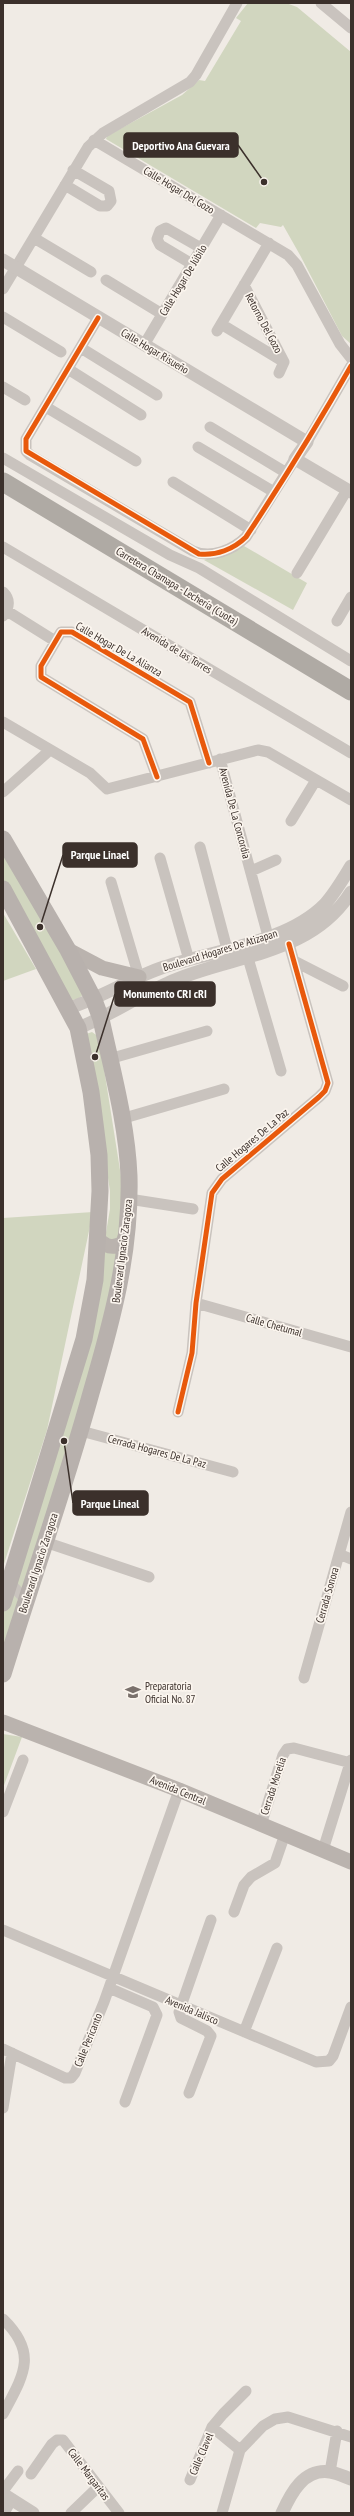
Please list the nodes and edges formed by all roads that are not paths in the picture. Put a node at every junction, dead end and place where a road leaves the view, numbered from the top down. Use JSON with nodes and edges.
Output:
{"nodes":[{"id":1,"x":237,"y":3,"type":"edge"},
{"id":2,"x":321,"y":3,"type":"edge"},
{"id":3,"x":351,"y":28,"type":"edge"},
{"id":4,"x":94,"y":140,"type":"junction"},
{"id":5,"x":73,"y":170,"type":"junction"},
{"id":6,"x":65,"y":185,"type":"junction"},
{"id":7,"x":222,"y":215,"type":"junction"},
{"id":8,"x":34,"y":238,"type":"junction"},
{"id":9,"x":269,"y":243,"type":"junction"},
{"id":10,"x":201,"y":248,"type":"junction"},
{"id":11,"x":3,"y":260,"type":"edge"},
{"id":12,"x":192,"y":264,"type":"junction"},
{"id":13,"x":16,"y":268,"type":"junction"},
{"id":14,"x":91,"y":272,"type":"dead end"},
{"id":15,"x":106,"y":280,"type":"dead end"},
{"id":16,"x":244,"y":286,"type":"junction"},
{"id":17,"x":3,"y":290,"type":"edge"},
{"id":18,"x":162,"y":314,"type":"junction"},
{"id":19,"x":3,"y":317,"type":"edge"},
{"id":20,"x":98,"y":318,"type":"junction"},
{"id":21,"x":144,"y":344,"type":"junction"},
{"id":22,"x":81,"y":348,"type":"junction"},
{"id":23,"x":61,"y":352,"type":"dead end"},
{"id":24,"x":351,"y":358,"type":"edge"},
{"id":25,"x":284,"y":362,"type":"junction"},
{"id":26,"x":351,"y":366,"type":"edge"},
{"id":27,"x":68,"y":369,"type":"junction"},
{"id":28,"x":279,"y":373,"type":"dead end"},
{"id":29,"x":3,"y":387,"type":"edge"},
{"id":30,"x":158,"y":395,"type":"dead end"},
{"id":31,"x":25,"y":400,"type":"dead end"},
{"id":32,"x":46,"y":407,"type":"junction"},
{"id":33,"x":141,"y":416,"type":"dead end"},
{"id":34,"x":210,"y":427,"type":"dead end"},
{"id":35,"x":307,"y":442,"type":"junction"},
{"id":36,"x":198,"y":447,"type":"dead end"},
{"id":37,"x":3,"y":458,"type":"edge"},
{"id":38,"x":295,"y":459,"type":"junction"},
{"id":39,"x":136,"y":461,"type":"dead end"},
{"id":40,"x":286,"y":472,"type":"junction"},
{"id":41,"x":3,"y":482,"type":"edge"},
{"id":42,"x":173,"y":482,"type":"dead end"},
{"id":43,"x":349,"y":491,"type":"edge"},
{"id":44,"x":274,"y":492,"type":"junction"},
{"id":45,"x":3,"y":497,"type":"edge"},
{"id":46,"x":251,"y":530,"type":"junction"},
{"id":47,"x":3,"y":547,"type":"edge"},
{"id":48,"x":297,"y":573,"type":"dead end"},
{"id":49,"x":3,"y":592,"type":"edge"},
{"id":50,"x":351,"y":597,"type":"edge"},
{"id":51,"x":5,"y":614,"type":"edge"},
{"id":52,"x":337,"y":621,"type":"dead end"},
{"id":53,"x":55,"y":641,"type":"junction"},
{"id":54,"x":351,"y":661,"type":"edge"},
{"id":55,"x":351,"y":691,"type":"edge"},
{"id":56,"x":351,"y":705,"type":"edge"},
{"id":57,"x":3,"y":722,"type":"edge"},
{"id":58,"x":50,"y":750,"type":"junction"},
{"id":59,"x":351,"y":753,"type":"edge"},
{"id":60,"x":220,"y":759,"type":"junction"},
{"id":61,"x":209,"y":763,"type":"junction"},
{"id":62,"x":157,"y":777,"type":"junction"},
{"id":63,"x":316,"y":780,"type":"junction"},
{"id":64,"x":3,"y":792,"type":"edge"},
{"id":65,"x":351,"y":800,"type":"edge"},
{"id":66,"x":291,"y":821,"type":"dead end"},
{"id":67,"x":3,"y":839,"type":"edge"},
{"id":68,"x":200,"y":847,"type":"dead end"},
{"id":69,"x":160,"y":858,"type":"dead end"},
{"id":70,"x":276,"y":860,"type":"dead end"},
{"id":71,"x":351,"y":866,"type":"edge"},
{"id":72,"x":251,"y":871,"type":"junction"},
{"id":73,"x":111,"y":882,"type":"dead end"},
{"id":74,"x":3,"y":889,"type":"edge"},
{"id":75,"x":351,"y":892,"type":"edge"},
{"id":76,"x":268,"y":936,"type":"junction"},
{"id":77,"x":289,"y":944,"type":"junction"},
{"id":78,"x":227,"y":949,"type":"junction"},
{"id":79,"x":68,"y":950,"type":"junction"},
{"id":80,"x":248,"y":958,"type":"junction"},
{"id":81,"x":189,"y":960,"type":"junction"},
{"id":82,"x":294,"y":961,"type":"junction"},
{"id":83,"x":139,"y":977,"type":"junction"},
{"id":84,"x":343,"y":986,"type":"dead end"},
{"id":85,"x":94,"y":1000,"type":"junction"},
{"id":86,"x":69,"y":1008,"type":"junction"},
{"id":87,"x":101,"y":1019,"type":"junction"},
{"id":88,"x":78,"y":1028,"type":"junction"},
{"id":89,"x":207,"y":1031,"type":"dead end"},
{"id":90,"x":109,"y":1059,"type":"junction"},
{"id":91,"x":281,"y":1071,"type":"dead end"},
{"id":92,"x":224,"y":1089,"type":"dead end"},
{"id":93,"x":121,"y":1119,"type":"junction"},
{"id":94,"x":128,"y":1199,"type":"junction"},
{"id":95,"x":193,"y":1209,"type":"dead end"},
{"id":96,"x":126,"y":1237,"type":"junction"},
{"id":97,"x":98,"y":1239,"type":"junction"},
{"id":98,"x":196,"y":1303,"type":"junction"},
{"id":99,"x":351,"y":1347,"type":"edge"},
{"id":100,"x":178,"y":1412,"type":"dead end"},
{"id":101,"x":81,"y":1431,"type":"junction"},
{"id":102,"x":233,"y":1472,"type":"dead end"},
{"id":103,"x":351,"y":1512,"type":"edge"},
{"id":104,"x":45,"y":1542,"type":"junction"},
{"id":105,"x":339,"y":1554,"type":"junction"},
{"id":106,"x":351,"y":1558,"type":"edge"},
{"id":107,"x":149,"y":1577,"type":"dead end"},
{"id":108,"x":6,"y":1579,"type":"edge"},
{"id":109,"x":26,"y":1600,"type":"junction"},
{"id":110,"x":3,"y":1603,"type":"edge"},
{"id":111,"x":4,"y":1670,"type":"edge"},
{"id":112,"x":304,"y":1678,"type":"dead end"},
{"id":113,"x":3,"y":1722,"type":"edge"},
{"id":114,"x":23,"y":1760,"type":"dead end"},
{"id":115,"x":351,"y":1762,"type":"edge"},
{"id":116,"x":178,"y":1790,"type":"junction"},
{"id":117,"x":3,"y":1812,"type":"edge"},
{"id":118,"x":261,"y":1825,"type":"junction"},
{"id":119,"x":285,"y":1834,"type":"junction"},
{"id":120,"x":323,"y":1850,"type":"junction"},
{"id":121,"x":351,"y":1862,"type":"edge"},
{"id":122,"x":234,"y":1912,"type":"dead end"},
{"id":123,"x":212,"y":1920,"type":"dead end"},
{"id":124,"x":3,"y":1930,"type":"edge"},
{"id":125,"x":277,"y":1948,"type":"dead end"},
{"id":126,"x":113,"y":1976,"type":"junction"},
{"id":127,"x":109,"y":1988,"type":"junction"},
{"id":128,"x":180,"y":2006,"type":"junction"},
{"id":129,"x":351,"y":2007,"type":"edge"},
{"id":130,"x":244,"y":2032,"type":"junction"},
{"id":131,"x":7,"y":2051,"type":"edge"},
{"id":132,"x":189,"y":2093,"type":"dead end"},
{"id":133,"x":125,"y":2102,"type":"dead end"},
{"id":134,"x":3,"y":2108,"type":"edge"},
{"id":135,"x":3,"y":2318,"type":"edge"},
{"id":136,"x":246,"y":2391,"type":"dead end"},
{"id":137,"x":3,"y":2414,"type":"edge"},
{"id":138,"x":212,"y":2427,"type":"junction"},
{"id":139,"x":337,"y":2431,"type":"junction"},
{"id":140,"x":351,"y":2437,"type":"edge"},
{"id":141,"x":240,"y":2450,"type":"junction"},
{"id":142,"x":18,"y":2471,"type":"dead end"},
{"id":143,"x":330,"y":2472,"type":"junction"},
{"id":144,"x":31,"y":2474,"type":"dead end"},
{"id":145,"x":351,"y":2479,"type":"edge"},
{"id":146,"x":190,"y":2480,"type":"dead end"},
{"id":147,"x":98,"y":2487,"type":"junction"},
{"id":148,"x":6,"y":2495,"type":"edge"},
{"id":149,"x":4,"y":2513,"type":"edge"},
{"id":150,"x":33,"y":2513,"type":"edge"},
{"id":151,"x":71,"y":2513,"type":"edge"},
{"id":152,"x":119,"y":2513,"type":"edge"},
{"id":153,"x":222,"y":2513,"type":"edge"},
{"id":154,"x":282,"y":2513,"type":"edge"}],
"edges":[{"from":1,"to":4,"type":"street"},
{"from":2,"to":3,"type":"street"},
{"from":4,"to":5,"type":"street"},
{"from":4,"to":7,"type":"street","name":"Calle Hogar Del Gozo"},
{"from":5,"to":6,"type":"street"},
{"from":5,"to":6,"type":"street"},
{"from":6,"to":8,"type":"street"},
{"from":7,"to":9,"type":"street","name":"Calle Hogar Del Gozo"},
{"from":7,"to":10,"type":"street","name":"Calle Hogar De Júbilo"},
{"from":8,"to":13,"type":"street"},
{"from":8,"to":14,"type":"street"},
{"from":9,"to":16,"type":"street","name":"Retorno Del Gozo"},
{"from":9,"to":24,"type":"street","name":"Calle Hogar Del Gozo"},
{"from":10,"to":12,"type":"street","name":"Calle Hogar De Júbilo"},
{"from":10,"to":12,"type":"street"},
{"from":11,"to":13,"type":"street","name":"Calle Hogar Risueño"},
{"from":12,"to":18,"type":"street","name":"Calle Hogar De Júbilo"},
{"from":13,"to":17,"type":"street"},
{"from":13,"to":20,"type":"street","name":"Calle Hogar Risueño"},
{"from":15,"to":18,"type":"street"},
{"from":16,"to":25,"type":"street","name":"Retorno Del Gozo"},
{"from":16,"to":25,"type":"street","name":"Retorno Del Gozo"},
{"from":18,"to":21,"type":"street","name":"Calle Hogar De Júbilo"},
{"from":19,"to":23,"type":"street"},
{"from":20,"to":21,"type":"street","name":"Calle Hogar Risueño"},
{"from":20,"to":22,"type":"street"},
{"from":21,"to":35,"type":"street","name":"Calle Hogar Risueño"},
{"from":22,"to":27,"type":"street"},
{"from":22,"to":30,"type":"street"},
{"from":25,"to":28,"type":"street"},
{"from":26,"to":35,"type":"street"},
{"from":27,"to":32,"type":"street"},
{"from":27,"to":33,"type":"street"},
{"from":29,"to":31,"type":"street"},
{"from":32,"to":39,"type":"street"},
{"from":32,"to":46,"type":"street"},
{"from":34,"to":40,"type":"street"},
{"from":35,"to":38,"type":"street"},
{"from":36,"to":44,"type":"street"},
{"from":37,"to":54,"type":"street"},
{"from":38,"to":40,"type":"street"},
{"from":38,"to":43,"type":"street"},
{"from":40,"to":44,"type":"street"},
{"from":41,"to":55,"type":"highway","name":"Carretera Chamapa - Lechería (Cuota)"},
{"from":42,"to":46,"type":"street"},
{"from":43,"to":48,"type":"street"},
{"from":44,"to":46,"type":"street"},
{"from":45,"to":56,"type":"highway","name":"Carretera Chamapa - Lechería (Cuota)"},
{"from":47,"to":59,"type":"street","name":"Avenida de las Torres"},
{"from":49,"to":51,"type":"street"},
{"from":50,"to":52,"type":"street"},
{"from":51,"to":53,"type":"street"},
{"from":53,"to":61,"type":"street","name":"Calle Hogar De La Alianza"},
{"from":53,"to":62,"type":"street","name":"Calle Hogar De La Alianza"},
{"from":57,"to":58,"type":"street"},
{"from":58,"to":62,"type":"street"},
{"from":58,"to":64,"type":"street"},
{"from":60,"to":61,"type":"street"},
{"from":60,"to":63,"type":"street","name":"Avenida De La Concordia"},
{"from":60,"to":72,"type":"street","name":"Avenida De La Concordia"},
{"from":61,"to":62,"type":"street"},
{"from":63,"to":65,"type":"street","name":"Avenida De La Concordia"},
{"from":63,"to":66,"type":"street"},
{"from":67,"to":79,"type":"main road","name":"Boulevard Ignacio Zaragoza"},
{"from":68,"to":78,"type":"street"},
{"from":69,"to":81,"type":"street"},
{"from":70,"to":72,"type":"street"},
{"from":71,"to":76,"type":"street","name":"Boulevard Hogares De Atizapan"},
{"from":72,"to":76,"type":"street","name":"Avenida De La Concordia"},
{"from":73,"to":83,"type":"street"},
{"from":74,"to":86,"type":"main road","name":"Boulevard Ignacio Zaragoza"},
{"from":75,"to":77,"type":"street","name":"Boulevard Hogares De Atizapan"},
{"from":76,"to":78,"type":"street","name":"Boulevard Hogares De Atizapan"},
{"from":77,"to":80,"type":"street","name":"Boulevard Hogares De Atizapan"},
{"from":77,"to":82,"type":"street","name":"Calle Hogares De La Paz"},
{"from":78,"to":81,"type":"street","name":"Boulevard Hogares De Atizapan"},
{"from":79,"to":83,"type":"main road"},
{"from":79,"to":85,"type":"main road","name":"Boulevard Ignacio Zaragoza"},
{"from":80,"to":87,"type":"street","name":"Boulevard Hogares De Atizapan"},
{"from":80,"to":91,"type":"street"},
{"from":81,"to":83,"type":"street","name":"Boulevard Hogares De Atizapan"},
{"from":82,"to":84,"type":"street"},
{"from":82,"to":98,"type":"street","name":"Calle Hogares De La Paz"},
{"from":83,"to":85,"type":"street","name":"Boulevard Hogares De Atizapan"},
{"from":85,"to":86,"type":"street","name":"Boulevard Hogares De Atizapan"},
{"from":85,"to":87,"type":"main road","name":"Boulevard Ignacio Zaragoza"},
{"from":86,"to":88,"type":"main road","name":"Boulevard Ignacio Zaragoza"},
{"from":87,"to":88,"type":"street","name":"Boulevard Hogares De Atizapan"},
{"from":87,"to":90,"type":"main road","name":"Boulevard Ignacio Zaragoza"},
{"from":88,"to":97,"type":"main road","name":"Boulevard Ignacio Zaragoza"},
{"from":89,"to":90,"type":"street"},
{"from":90,"to":93,"type":"main road","name":"Boulevard Ignacio Zaragoza"},
{"from":92,"to":93,"type":"street"},
{"from":93,"to":94,"type":"main road","name":"Boulevard Ignacio Zaragoza"},
{"from":94,"to":95,"type":"street"},
{"from":94,"to":96,"type":"main road","name":"Boulevard Ignacio Zaragoza"},
{"from":96,"to":97,"type":"main road"},
{"from":96,"to":101,"type":"main road","name":"Boulevard Ignacio Zaragoza"},
{"from":97,"to":108,"type":"main road","name":"Boulevard Ignacio Zaragoza"},
{"from":98,"to":99,"type":"street","name":"Calle Chetumal"},
{"from":98,"to":100,"type":"street","name":"Calle Hogares De La Paz"},
{"from":101,"to":102,"type":"street","name":"Cerrada Hogares De La Paz"},
{"from":101,"to":104,"type":"main road","name":"Boulevard Ignacio Zaragoza"},
{"from":103,"to":105,"type":"street","name":"Cerrada Sonora"},
{"from":104,"to":107,"type":"street"},
{"from":104,"to":109,"type":"main road","name":"Boulevard Ignacio Zaragoza"},
{"from":105,"to":106,"type":"street"},
{"from":105,"to":112,"type":"street","name":"Cerrada Sonora"},
{"from":108,"to":109,"type":"street"},
{"from":108,"to":110,"type":"main road","name":"Boulevard Ignacio Zaragoza"},
{"from":109,"to":111,"type":"main road","name":"Boulevard Ignacio Zaragoza"},
{"from":113,"to":116,"type":"main road","name":"Avenida Central"},
{"from":114,"to":117,"type":"street"},
{"from":115,"to":118,"type":"street","name":"Cerrada Morelia"},
{"from":115,"to":120,"type":"street"},
{"from":116,"to":118,"type":"main road","name":"Avenida Central"},
{"from":116,"to":126,"type":"street","name":"Calle Pericanto"},
{"from":118,"to":119,"type":"main road","name":"Avenida Central"},
{"from":119,"to":120,"type":"main road","name":"Avenida Central"},
{"from":119,"to":122,"type":"street"},
{"from":120,"to":121,"type":"main road","name":"Avenida Central"},
{"from":123,"to":128,"type":"street"},
{"from":124,"to":126,"type":"street","name":"Avenida Jalisco"},
{"from":125,"to":130,"type":"street"},
{"from":126,"to":127,"type":"street","name":"Calle Pericanto"},
{"from":126,"to":128,"type":"street","name":"Avenida Jalisco"},
{"from":127,"to":131,"type":"street","name":"Calle Pericanto"},
{"from":127,"to":133,"type":"street"},
{"from":128,"to":130,"type":"street","name":"Avenida Jalisco"},
{"from":128,"to":132,"type":"street"},
{"from":129,"to":130,"type":"street","name":"Avenida Jalisco"},
{"from":131,"to":134,"type":"street"},
{"from":135,"to":137,"type":"street"},
{"from":136,"to":138,"type":"street","name":"Calle Clavel"},
{"from":138,"to":141,"type":"street","name":"Calle Clavel"},
{"from":138,"to":146,"type":"street","name":"Calle Clavel"},
{"from":139,"to":140,"type":"street"},
{"from":139,"to":141,"type":"street"},
{"from":139,"to":143,"type":"street"},
{"from":141,"to":153,"type":"street"},
{"from":142,"to":148,"type":"street"},
{"from":143,"to":145,"type":"street"},
{"from":143,"to":154,"type":"street"},
{"from":144,"to":147,"type":"street","name":"Calle Margaritas"},
{"from":147,"to":151,"type":"street"},
{"from":147,"to":152,"type":"street","name":"Calle Margaritas"},
{"from":148,"to":149,"type":"street"},
{"from":148,"to":150,"type":"street"}]}
